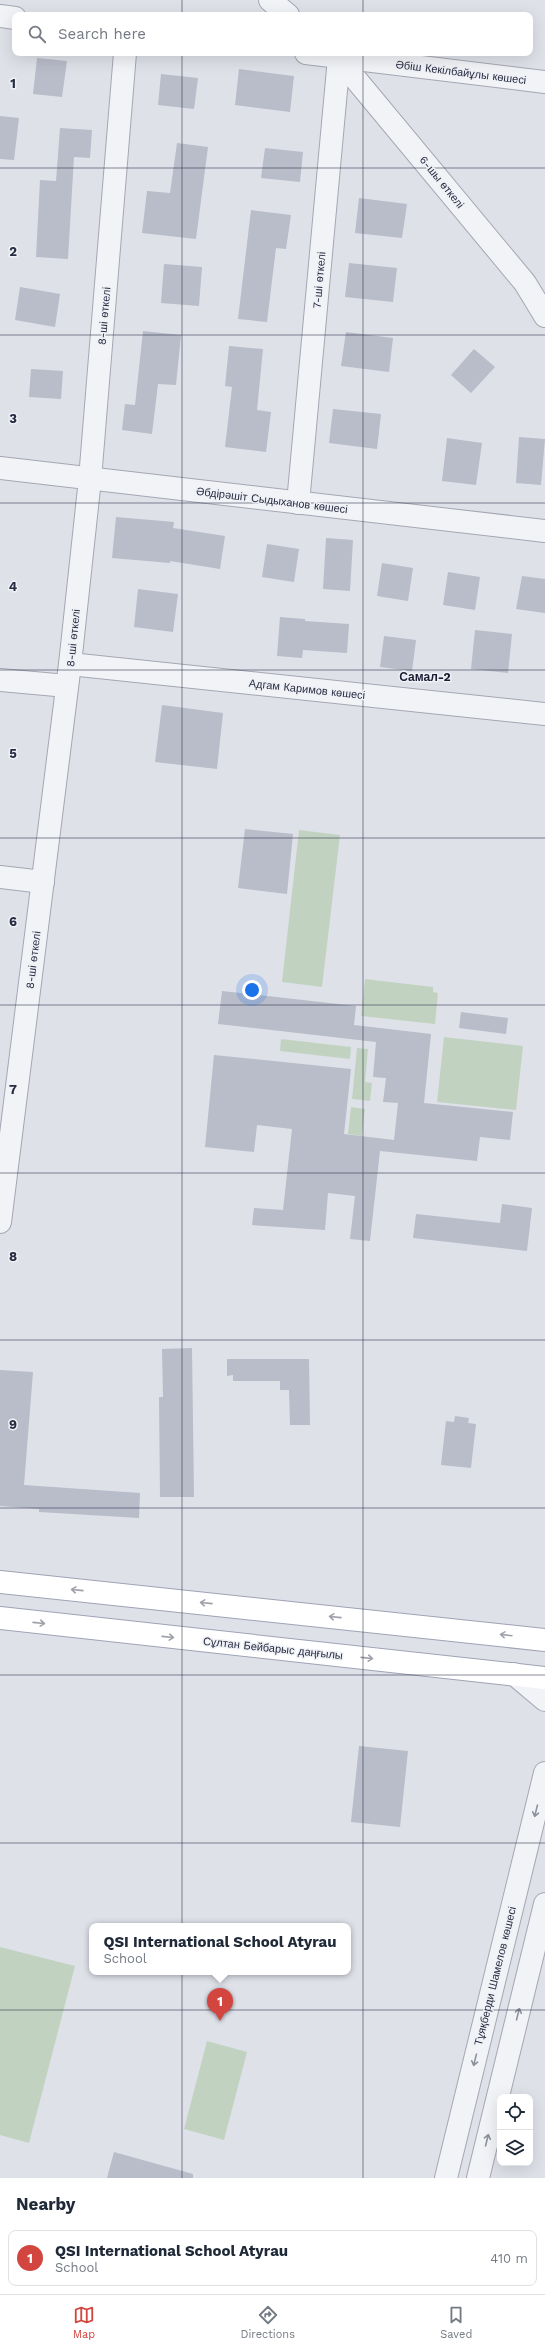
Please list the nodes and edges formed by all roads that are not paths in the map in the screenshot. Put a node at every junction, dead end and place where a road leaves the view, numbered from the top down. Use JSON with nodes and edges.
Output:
{"nodes":[{"id":1,"x":270,"y":0,"type":"edge"},
{"id":2,"x":284,"y":12,"type":"edge"},
{"id":3,"x":0,"y":16,"type":"edge"},
{"id":4,"x":12,"y":18,"type":"edge"},
{"id":5,"x":125,"y":56,"type":"edge"},
{"id":6,"x":336,"y":56,"type":"edge"},
{"id":7,"x":337,"y":56,"type":"edge"},
{"id":8,"x":344,"y":56,"type":"edge"},
{"id":9,"x":545,"y":82,"type":"edge"},
{"id":10,"x":545,"y":316,"type":"edge"},
{"id":11,"x":0,"y":468,"type":"edge"},
{"id":12,"x":90,"y":479,"type":"junction"},
{"id":13,"x":298,"y":503,"type":"junction"},
{"id":14,"x":545,"y":531,"type":"edge"},
{"id":15,"x":70,"y":664,"type":"junction"},
{"id":16,"x":0,"y":680,"type":"edge"},
{"id":17,"x":67,"y":686,"type":"junction"},
{"id":18,"x":545,"y":714,"type":"edge"},
{"id":19,"x":0,"y":877,"type":"edge"},
{"id":20,"x":43,"y":882,"type":"junction"},
{"id":21,"x":0,"y":1222,"type":"edge"},
{"id":22,"x":0,"y":1582,"type":"edge"},
{"id":23,"x":0,"y":1618,"type":"edge"},
{"id":24,"x":545,"y":1640,"type":"edge"},
{"id":25,"x":514,"y":1674,"type":"junction"},
{"id":26,"x":545,"y":1678,"type":"edge"},
{"id":27,"x":545,"y":1700,"type":"edge"},
{"id":28,"x":545,"y":1773,"type":"edge"},
{"id":29,"x":545,"y":1904,"type":"edge"},
{"id":30,"x":446,"y":2178,"type":"edge"},
{"id":31,"x":478,"y":2178,"type":"edge"}],
"edges":[{"from":1,"to":2,"type":"street"},
{"from":3,"to":4,"type":"street"},
{"from":5,"to":12,"type":"street","name":"8-ші өткелі"},
{"from":6,"to":13,"type":"street","name":"7-ші өткелі"},
{"from":7,"to":10,"type":"street","name":"6-шы өткелі"},
{"from":8,"to":9,"type":"street","name":"Әбіш Кекілбайұлы көшесі"},
{"from":11,"to":12,"type":"street","name":"Әбдірәшіт Сыдыханов көшесі"},
{"from":12,"to":13,"type":"street","name":"Әбдірәшіт Сыдыханов көшесі"},
{"from":12,"to":15,"type":"street","name":"8-ші өткелі"},
{"from":13,"to":14,"type":"street","name":"Әбдірәшіт Сыдыханов көшесі"},
{"from":15,"to":17,"type":"street","name":"8-ші өткелі"},
{"from":15,"to":18,"type":"street","name":"Адгам Каримов көшесі"},
{"from":16,"to":17,"type":"street"},
{"from":17,"to":20,"type":"street","name":"8-ші өткелі"},
{"from":19,"to":20,"type":"street"},
{"from":20,"to":21,"type":"street","name":"8-ші өткелі"},
{"from":24,"to":22,"type":"main road","one_way":true},
{"from":23,"to":25,"type":"main road","name":"Сұлтан Бейбарыс даңғылы","one_way":true},
{"from":25,"to":26,"type":"main road","name":"Сұлтан Бейбарыс даңғылы"},
{"from":25,"to":27,"type":"street"},
{"from":28,"to":30,"type":"street","name":"Тұяқберди Шамелов көшесі","one_way":true},
{"from":31,"to":29,"type":"street","one_way":true}]}
